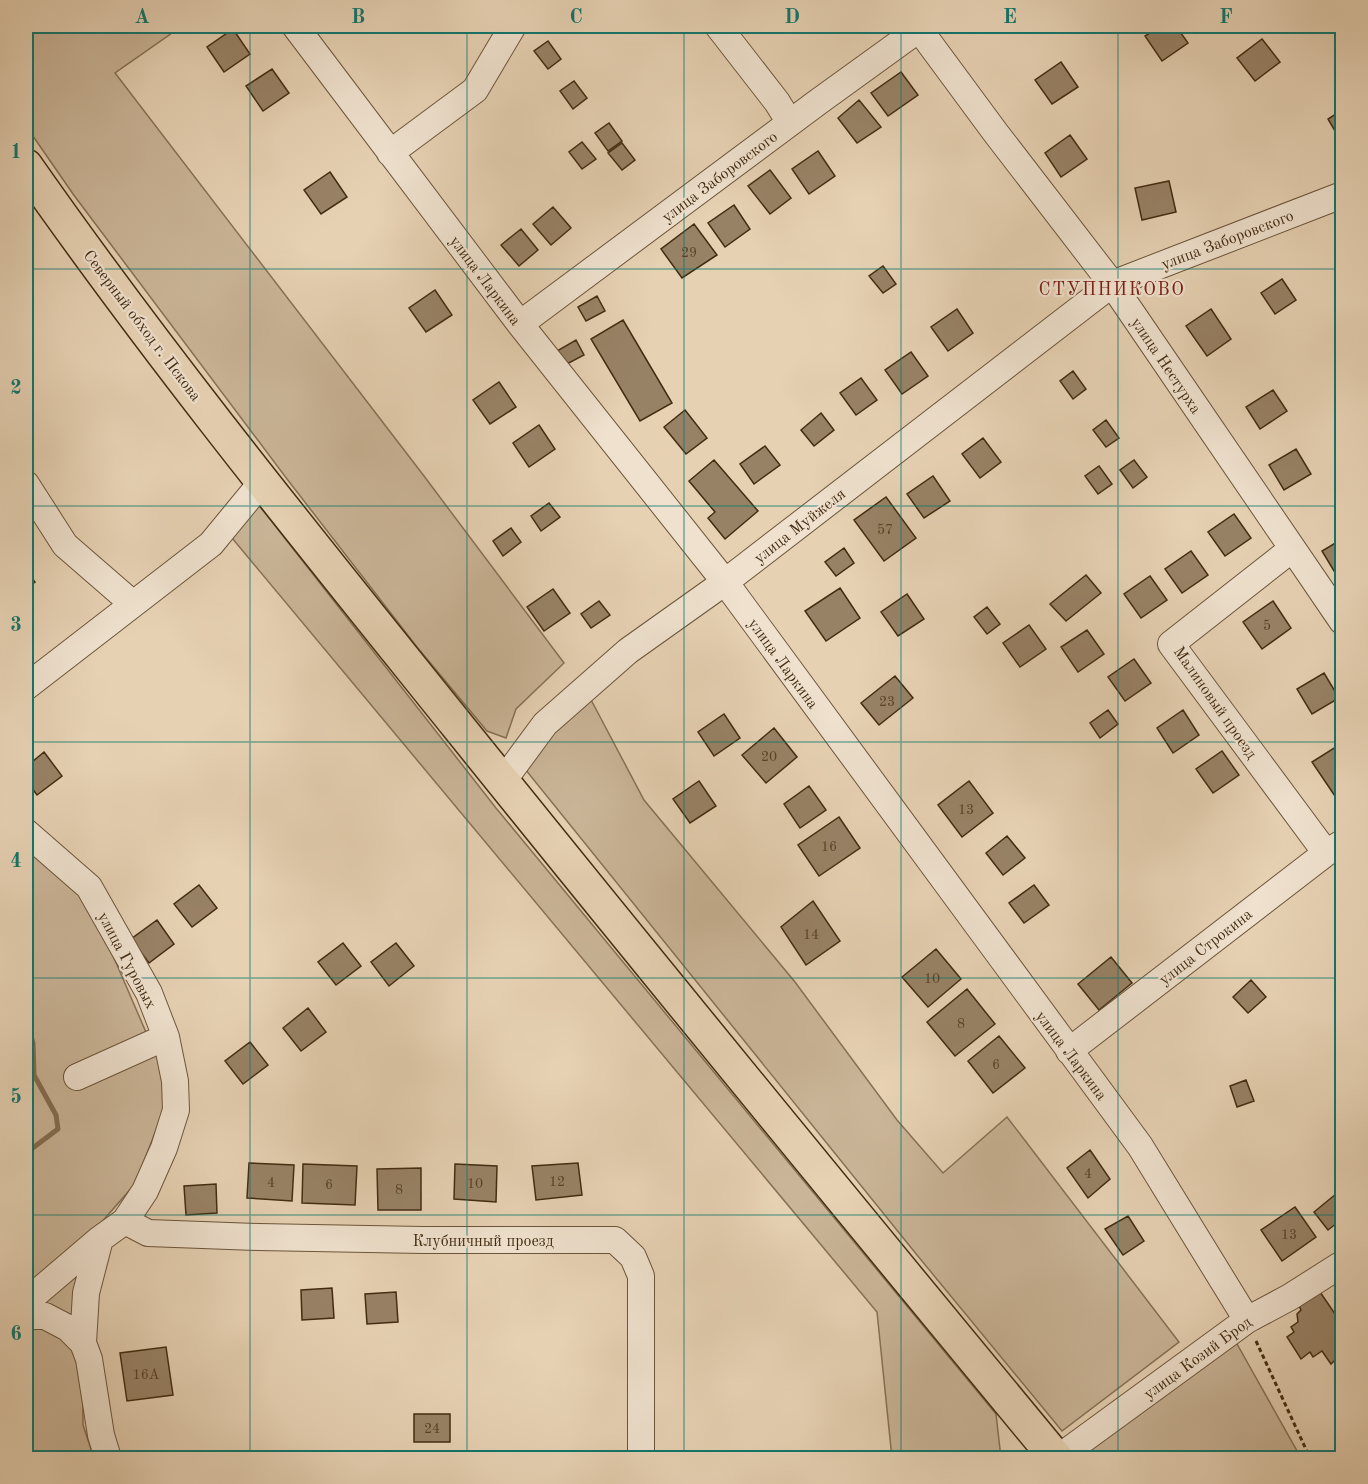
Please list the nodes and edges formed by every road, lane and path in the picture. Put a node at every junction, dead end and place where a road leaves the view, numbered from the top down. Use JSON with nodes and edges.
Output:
{"nodes":[{"id":1,"x":295,"y":26,"type":"edge"},
{"id":2,"x":513,"y":26,"type":"edge"},
{"id":3,"x":718,"y":26,"type":"edge"},
{"id":4,"x":919,"y":29,"type":"joint"},
{"id":5,"x":790,"y":123,"type":"junction"},
{"id":6,"x":390,"y":153,"type":"junction"},
{"id":7,"x":26,"y":166,"type":"edge"},
{"id":8,"x":1342,"y":195,"type":"edge"},
{"id":9,"x":1112,"y":284,"type":"junction"},
{"id":10,"x":520,"y":324,"type":"junction"},
{"id":11,"x":262,"y":482,"type":"junction"},
{"id":12,"x":26,"y":484,"type":"edge"},
{"id":13,"x":1292,"y":549,"type":"junction"},
{"id":14,"x":725,"y":582,"type":"junction"},
{"id":15,"x":133,"y":604,"type":"junction"},
{"id":16,"x":1342,"y":621,"type":"edge"},
{"id":17,"x":26,"y":687,"type":"edge"},
{"id":18,"x":503,"y":782,"type":"junction"},
{"id":19,"x":26,"y":832,"type":"edge"},
{"id":20,"x":1334,"y":848,"type":"edge"},
{"id":21,"x":166,"y":1037,"type":"junction"},
{"id":22,"x":1069,"y":1051,"type":"junction"},
{"id":23,"x":77,"y":1077,"type":"dead end"},
{"id":24,"x":125,"y":1221,"type":"junction"},
{"id":25,"x":100,"y":1239,"type":"junction"},
{"id":26,"x":1342,"y":1264,"type":"edge"},
{"id":27,"x":26,"y":1302,"type":"edge"},
{"id":28,"x":26,"y":1316,"type":"edge"},
{"id":29,"x":1247,"y":1320,"type":"junction"},
{"id":30,"x":83,"y":1342,"type":"junction"},
{"id":31,"x":108,"y":1458,"type":"edge"},
{"id":32,"x":641,"y":1458,"type":"edge"},
{"id":33,"x":1057,"y":1458,"type":"edge"},
{"id":34,"x":1310,"y":1458,"type":"edge"}],
"edges":[{"from":1,"to":6,"type":"street","name":"улица Ларкина"},
{"from":2,"to":6,"type":"street"},
{"from":3,"to":5,"type":"street"},
{"from":4,"to":5,"type":"street","name":"улица Заборовского"},
{"from":4,"to":9,"type":"street","name":"улица Нестурха"},
{"from":5,"to":10,"type":"street","name":"улица Заборовского"},
{"from":6,"to":10,"type":"street","name":"улица Ларкина"},
{"from":7,"to":11,"type":"highway","name":"Северный обход г. Пскова"},
{"from":8,"to":9,"type":"street","name":"улица Заборовского"},
{"from":9,"to":13,"type":"street","name":"улица Нестурха"},
{"from":9,"to":14,"type":"street","name":"улица Муйжеля"},
{"from":10,"to":14,"type":"street","name":"улица Ларкина"},
{"from":11,"to":15,"type":"street"},
{"from":11,"to":18,"type":"highway","name":"Северный обход г. Пскова"},
{"from":12,"to":15,"type":"street"},
{"from":13,"to":16,"type":"street","name":"улица Нестурха"},
{"from":13,"to":20,"type":"street","name":"Малиновый проезд"},
{"from":14,"to":18,"type":"street","name":"улица Муйжеля"},
{"from":14,"to":22,"type":"street","name":"улица Ларкина"},
{"from":15,"to":17,"type":"street"},
{"from":18,"to":33,"type":"highway","name":"Северный обход г. Пскова"},
{"from":19,"to":21,"type":"street","name":"улица Гуровых"},
{"from":20,"to":22,"type":"street","name":"улица Строкина"},
{"from":21,"to":23,"type":"street"},
{"from":21,"to":24,"type":"street","name":"улица Гуровых"},
{"from":22,"to":29,"type":"street","name":"улица Ларкина"},
{"from":24,"to":25,"type":"street","name":"улица Гуровых"},
{"from":24,"to":32,"type":"street","name":"Клубничный проезд"},
{"from":25,"to":27,"type":"street","name":"улица Гуровых"},
{"from":25,"to":30,"type":"street"},
{"from":26,"to":29,"type":"street","name":"улица Козий Брод"},
{"from":28,"to":30,"type":"street"},
{"from":29,"to":33,"type":"street","name":"улица Козий Брод"},
{"from":29,"to":34,"type":"path"},
{"from":30,"to":31,"type":"street"}]}
